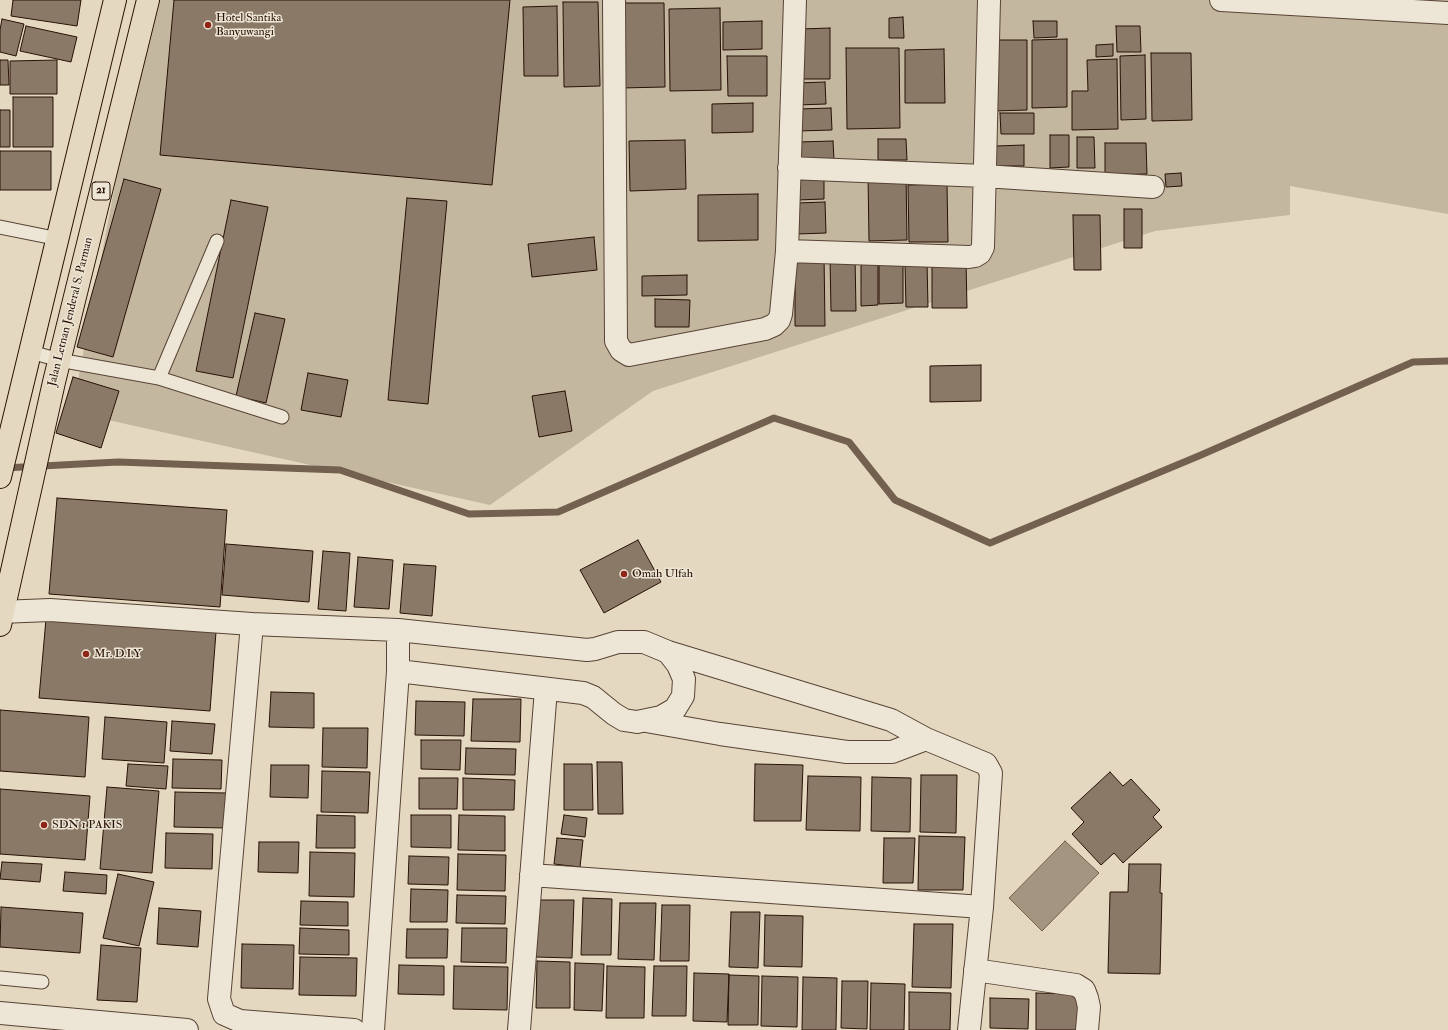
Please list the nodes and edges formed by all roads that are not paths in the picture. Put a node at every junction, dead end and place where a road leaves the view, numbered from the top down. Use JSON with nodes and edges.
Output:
{"nodes":[{"id":1,"x":115,"y":0,"type":"edge"},
{"id":2,"x":148,"y":0,"type":"edge"},
{"id":3,"x":614,"y":0,"type":"edge"},
{"id":4,"x":795,"y":0,"type":"edge"},
{"id":5,"x":989,"y":0,"type":"edge"},
{"id":6,"x":1221,"y":0,"type":"edge"},
{"id":7,"x":1264,"y":1,"type":"edge"},
{"id":8,"x":1448,"y":13,"type":"edge"},
{"id":9,"x":789,"y":168,"type":"junction"},
{"id":10,"x":984,"y":176,"type":"junction"},
{"id":11,"x":1152,"y":187,"type":"dead end"},
{"id":12,"x":0,"y":226,"type":"edge"},
{"id":13,"x":59,"y":239,"type":"junction"},
{"id":14,"x":217,"y":241,"type":"dead end"},
{"id":15,"x":787,"y":251,"type":"junction"},
{"id":16,"x":59,"y":360,"type":"junction"},
{"id":17,"x":28,"y":362,"type":"junction"},
{"id":18,"x":159,"y":378,"type":"junction"},
{"id":19,"x":282,"y":417,"type":"dead end"},
{"id":20,"x":0,"y":477,"type":"edge"},
{"id":21,"x":2,"y":613,"type":"edge"},
{"id":22,"x":252,"y":624,"type":"junction"},
{"id":23,"x":398,"y":630,"type":"junction"},
{"id":24,"x":668,"y":652,"type":"junction"},
{"id":25,"x":398,"y":671,"type":"junction"},
{"id":26,"x":546,"y":689,"type":"junction"},
{"id":27,"x":646,"y":721,"type":"junction"},
{"id":28,"x":926,"y":739,"type":"junction"},
{"id":29,"x":530,"y":875,"type":"junction"},
{"id":30,"x":982,"y":907,"type":"junction"},
{"id":31,"x":975,"y":970,"type":"junction"},
{"id":32,"x":0,"y":978,"type":"edge"},
{"id":33,"x":42,"y":982,"type":"dead end"},
{"id":34,"x":0,"y":1013,"type":"edge"},
{"id":35,"x":31,"y":1023,"type":"edge"},
{"id":36,"x":187,"y":1030,"type":"edge"},
{"id":37,"x":354,"y":1030,"type":"edge"},
{"id":38,"x":373,"y":1030,"type":"edge"},
{"id":39,"x":519,"y":1030,"type":"edge"},
{"id":40,"x":969,"y":1030,"type":"edge"},
{"id":41,"x":1087,"y":1030,"type":"edge"}],
"edges":[{"from":1,"to":13,"type":"highway"},
{"from":2,"to":16,"type":"highway","name":"Jalan Letnan Jenderal S. Parman","number":"21"},
{"from":3,"to":15,"type":"street"},
{"from":4,"to":9,"type":"street"},
{"from":5,"to":10,"type":"street"},
{"from":6,"to":7,"type":"street"},
{"from":7,"to":8,"type":"street"},
{"from":9,"to":10,"type":"street"},
{"from":9,"to":15,"type":"street"},
{"from":10,"to":11,"type":"street"},
{"from":10,"to":15,"type":"street"},
{"from":12,"to":13,"type":"lane"},
{"from":13,"to":17,"type":"highway"},
{"from":14,"to":18,"type":"lane"},
{"from":16,"to":17,"type":"lane"},
{"from":16,"to":18,"type":"lane"},
{"from":16,"to":21,"type":"highway","name":"Jalan Letnan Jenderal S. Parman","number":"21"},
{"from":17,"to":20,"type":"highway"},
{"from":18,"to":19,"type":"lane"},
{"from":21,"to":22,"type":"street"},
{"from":22,"to":23,"type":"street"},
{"from":22,"to":37,"type":"street"},
{"from":23,"to":24,"type":"street"},
{"from":23,"to":25,"type":"street"},
{"from":24,"to":27,"type":"street"},
{"from":24,"to":28,"type":"street"},
{"from":25,"to":26,"type":"street"},
{"from":25,"to":38,"type":"street"},
{"from":26,"to":27,"type":"street"},
{"from":26,"to":29,"type":"street"},
{"from":27,"to":28,"type":"street"},
{"from":28,"to":30,"type":"street"},
{"from":29,"to":30,"type":"street"},
{"from":29,"to":39,"type":"street"},
{"from":30,"to":31,"type":"street"},
{"from":31,"to":40,"type":"street"},
{"from":31,"to":41,"type":"street"},
{"from":32,"to":33,"type":"lane"},
{"from":34,"to":35,"type":"street"},
{"from":35,"to":36,"type":"street"}]}
